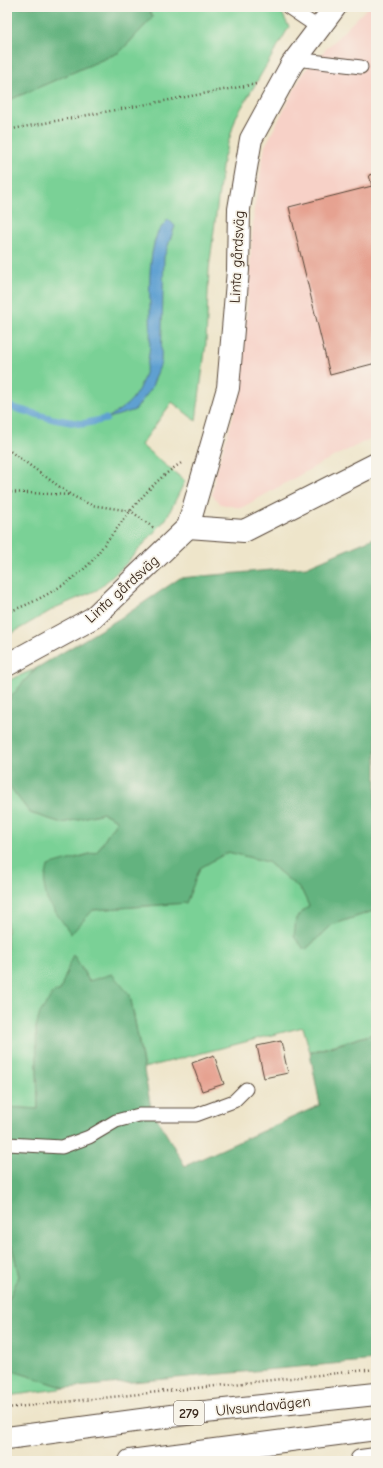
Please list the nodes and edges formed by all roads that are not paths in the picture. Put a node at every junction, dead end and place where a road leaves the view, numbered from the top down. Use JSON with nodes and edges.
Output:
{"nodes":[{"id":1,"x":288,"y":7,"type":"edge"},
{"id":2,"x":335,"y":7,"type":"edge"},
{"id":3,"x":319,"y":28,"type":"junction"},
{"id":4,"x":296,"y":59,"type":"junction"},
{"id":5,"x":361,"y":67,"type":"dead end"},
{"id":6,"x":376,"y":464,"type":"edge"},
{"id":7,"x":188,"y":527,"type":"junction"},
{"id":8,"x":7,"y":665,"type":"edge"},
{"id":9,"x":246,"y":1089,"type":"dead end"},
{"id":10,"x":7,"y":1144,"type":"edge"},
{"id":11,"x":376,"y":1394,"type":"edge"},
{"id":12,"x":376,"y":1429,"type":"edge"},
{"id":13,"x":7,"y":1438,"type":"edge"},
{"id":14,"x":177,"y":1454,"type":"junction"},
{"id":15,"x":376,"y":1459,"type":"edge"},
{"id":16,"x":130,"y":1461,"type":"edge"},
{"id":17,"x":200,"y":1461,"type":"edge"},
{"id":18,"x":361,"y":1461,"type":"edge"}],
"edges":[{"from":1,"to":3,"type":"lane"},
{"from":2,"to":3,"type":"street","name":"Linta gårdsväg"},
{"from":3,"to":4,"type":"street","name":"Linta gårdsväg"},
{"from":4,"to":5,"type":"lane"},
{"from":4,"to":7,"type":"street","name":"Linta gårdsväg"},
{"from":6,"to":7,"type":"street"},
{"from":7,"to":8,"type":"street","name":"Linta gårdsväg"},
{"from":9,"to":10,"type":"lane"},
{"from":11,"to":13,"type":"street","name":"Ulvsundavägen","number":"279"},
{"from":12,"to":14,"type":"street"},
{"from":14,"to":16,"type":"street"},
{"from":14,"to":17,"type":"street"},
{"from":15,"to":18,"type":"street"}]}
